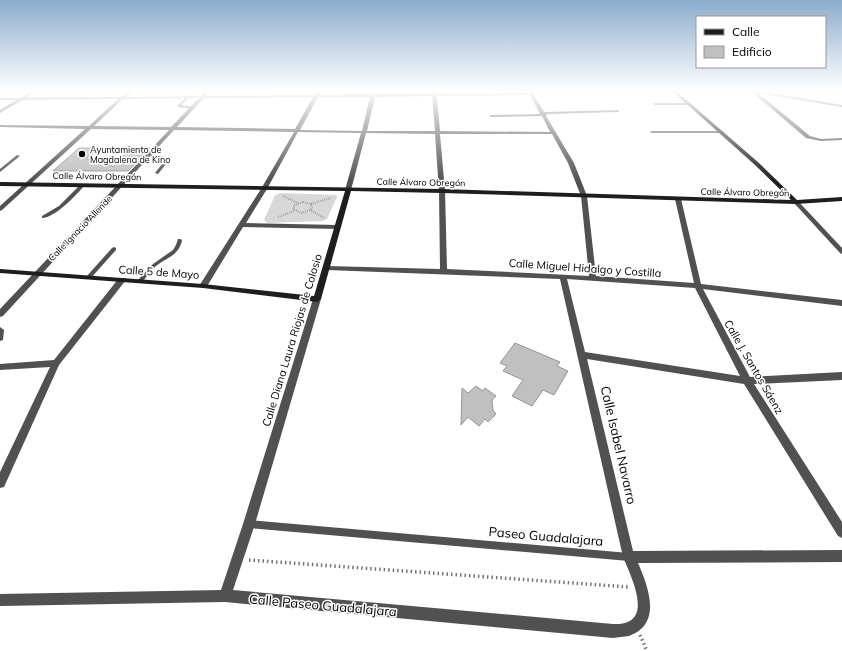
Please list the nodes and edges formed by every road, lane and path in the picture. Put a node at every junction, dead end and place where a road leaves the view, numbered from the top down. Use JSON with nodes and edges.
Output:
{"nodes":[{"id":1,"x":98,"y":120,"type":"edge"},
{"id":2,"x":181,"y":120,"type":"edge"},
{"id":3,"x":302,"y":120,"type":"edge"},
{"id":4,"x":367,"y":120,"type":"edge"},
{"id":5,"x":436,"y":120,"type":"edge"},
{"id":6,"x":547,"y":120,"type":"edge"},
{"id":7,"x":707,"y":120,"type":"edge"},
{"id":8,"x":789,"y":120,"type":"edge"},
{"id":9,"x":0,"y":126,"type":"edge"},
{"id":10,"x":89,"y":128,"type":"junction"},
{"id":11,"x":173,"y":130,"type":"junction"},
{"id":12,"x":296,"y":131,"type":"junction"},
{"id":13,"x":364,"y":132,"type":"junction"},
{"id":14,"x":437,"y":132,"type":"junction"},
{"id":15,"x":652,"y":132,"type":"dead end"},
{"id":16,"x":720,"y":132,"type":"junction"},
{"id":17,"x":553,"y":133,"type":"junction"},
{"id":18,"x":842,"y":139,"type":"edge"},
{"id":19,"x":150,"y":155,"type":"junction"},
{"id":20,"x":18,"y":156,"type":"dead end"},
{"id":21,"x":0,"y":171,"type":"edge"},
{"id":22,"x":157,"y":173,"type":"dead end"},
{"id":23,"x":0,"y":184,"type":"edge"},
{"id":24,"x":28,"y":184,"type":"junction"},
{"id":25,"x":83,"y":185,"type":"junction"},
{"id":26,"x":122,"y":185,"type":"junction"},
{"id":27,"x":264,"y":189,"type":"junction"},
{"id":28,"x":348,"y":190,"type":"junction"},
{"id":29,"x":442,"y":192,"type":"junction"},
{"id":30,"x":584,"y":196,"type":"junction"},
{"id":31,"x":678,"y":199,"type":"junction"},
{"id":32,"x":842,"y":199,"type":"edge"},
{"id":33,"x":796,"y":202,"type":"junction"},
{"id":34,"x":0,"y":209,"type":"edge"},
{"id":35,"x":303,"y":213,"type":"joint"},
{"id":36,"x":44,"y":217,"type":"dead end"},
{"id":37,"x":242,"y":225,"type":"junction"},
{"id":38,"x":338,"y":227,"type":"junction"},
{"id":39,"x":180,"y":240,"type":"dead end"},
{"id":40,"x":114,"y":249,"type":"dead end"},
{"id":41,"x":842,"y":252,"type":"edge"},
{"id":42,"x":327,"y":268,"type":"junction"},
{"id":43,"x":0,"y":271,"type":"edge"},
{"id":44,"x":444,"y":271,"type":"junction"},
{"id":45,"x":36,"y":274,"type":"junction"},
{"id":46,"x":563,"y":277,"type":"junction"},
{"id":47,"x":88,"y":278,"type":"junction"},
{"id":48,"x":593,"y":279,"type":"junction"},
{"id":49,"x":122,"y":280,"type":"junction"},
{"id":50,"x":139,"y":282,"type":"junction"},
{"id":51,"x":203,"y":286,"type":"junction"},
{"id":52,"x":698,"y":286,"type":"junction"},
{"id":53,"x":317,"y":299,"type":"junction"},
{"id":54,"x":842,"y":303,"type":"edge"},
{"id":55,"x":0,"y":314,"type":"edge"},
{"id":56,"x":0,"y":330,"type":"edge"},
{"id":57,"x":0,"y":338,"type":"edge"},
{"id":58,"x":582,"y":355,"type":"junction"},
{"id":59,"x":56,"y":363,"type":"junction"},
{"id":60,"x":0,"y":368,"type":"edge"},
{"id":61,"x":842,"y":376,"type":"edge"},
{"id":62,"x":746,"y":381,"type":"junction"},
{"id":63,"x":0,"y":483,"type":"edge"},
{"id":64,"x":249,"y":524,"type":"junction"},
{"id":65,"x":842,"y":532,"type":"edge"},
{"id":66,"x":842,"y":556,"type":"edge"},
{"id":67,"x":629,"y":557,"type":"junction"},
{"id":68,"x":237,"y":559,"type":"junction"},
{"id":69,"x":643,"y":589,"type":"junction"},
{"id":70,"x":224,"y":596,"type":"junction"},
{"id":71,"x":0,"y":600,"type":"edge"},
{"id":72,"x":639,"y":622,"type":"junction"},
{"id":73,"x":647,"y":651,"type":"edge"}],
"edges":[{"from":1,"to":10,"type":"street"},
{"from":2,"to":11,"type":"street","name":"Calle Ignacio Allende"},
{"from":3,"to":12,"type":"street"},
{"from":4,"to":13,"type":"street","name":"Calle Diana Laura Riojas de Colosio"},
{"from":5,"to":14,"type":"street"},
{"from":6,"to":17,"type":"street"},
{"from":7,"to":16,"type":"street"},
{"from":8,"to":18,"type":"street"},
{"from":9,"to":10,"type":"street"},
{"from":10,"to":11,"type":"street"},
{"from":10,"to":24,"type":"street"},
{"from":11,"to":12,"type":"street"},
{"from":11,"to":19,"type":"street","name":"Calle Ignacio Allende"},
{"from":12,"to":13,"type":"street"},
{"from":12,"to":27,"type":"street"},
{"from":13,"to":14,"type":"street"},
{"from":13,"to":28,"type":"street","name":"Calle Diana Laura Riojas de Colosio"},
{"from":14,"to":17,"type":"street"},
{"from":14,"to":29,"type":"street"},
{"from":15,"to":16,"type":"lane"},
{"from":16,"to":33,"type":"street"},
{"from":17,"to":30,"type":"street"},
{"from":19,"to":22,"type":"lane"},
{"from":19,"to":26,"type":"street","name":"Calle Ignacio Allende"},
{"from":20,"to":21,"type":"lane"},
{"from":23,"to":24,"type":"street","name":"Calle Álvaro Obregón"},
{"from":24,"to":25,"type":"street","name":"Calle Álvaro Obregón"},
{"from":24,"to":34,"type":"street"},
{"from":25,"to":26,"type":"street","name":"Calle Álvaro Obregón"},
{"from":25,"to":36,"type":"lane"},
{"from":26,"to":27,"type":"street","name":"Calle Álvaro Obregón"},
{"from":26,"to":45,"type":"street","name":"Calle Ignacio Allende"},
{"from":27,"to":28,"type":"street","name":"Calle Álvaro Obregón"},
{"from":27,"to":37,"type":"street"},
{"from":28,"to":29,"type":"street","name":"Calle Álvaro Obregón"},
{"from":28,"to":38,"type":"street","name":"Calle Diana Laura Riojas de Colosio"},
{"from":29,"to":30,"type":"street","name":"Calle Álvaro Obregón"},
{"from":29,"to":44,"type":"street"},
{"from":30,"to":31,"type":"street","name":"Calle Álvaro Obregón"},
{"from":30,"to":48,"type":"street"},
{"from":31,"to":33,"type":"street","name":"Calle Álvaro Obregón"},
{"from":31,"to":52,"type":"street","name":"Calle J. Santos Sáenz"},
{"from":32,"to":33,"type":"street","name":"Calle Álvaro Obregón"},
{"from":33,"to":41,"type":"street"},
{"from":35,"to":35,"type":"path"},
{"from":37,"to":38,"type":"street"},
{"from":37,"to":51,"type":"street"},
{"from":38,"to":42,"type":"street","name":"Calle Diana Laura Riojas de Colosio"},
{"from":39,"to":50,"type":"lane"},
{"from":40,"to":47,"type":"lane"},
{"from":42,"to":44,"type":"street","name":"Calle Miguel Hidalgo y Costilla"},
{"from":42,"to":53,"type":"street","name":"Calle Diana Laura Riojas de Colosio"},
{"from":43,"to":45,"type":"street","name":"Calle 5 de Mayo"},
{"from":44,"to":46,"type":"street","name":"Calle Miguel Hidalgo y Costilla"},
{"from":45,"to":47,"type":"street","name":"Calle 5 de Mayo"},
{"from":45,"to":55,"type":"street","name":"Calle Ignacio Allende"},
{"from":46,"to":48,"type":"street","name":"Calle Miguel Hidalgo y Costilla"},
{"from":46,"to":58,"type":"street","name":"Calle Isabel Navarro"},
{"from":47,"to":49,"type":"street","name":"Calle 5 de Mayo"},
{"from":48,"to":52,"type":"street","name":"Calle Miguel Hidalgo y Costilla"},
{"from":49,"to":50,"type":"street","name":"Calle 5 de Mayo"},
{"from":49,"to":59,"type":"street"},
{"from":50,"to":51,"type":"street","name":"Calle 5 de Mayo"},
{"from":51,"to":53,"type":"street","name":"Calle 5 de Mayo"},
{"from":52,"to":54,"type":"street","name":"Calle Miguel Hidalgo y Costilla"},
{"from":52,"to":62,"type":"street","name":"Calle J. Santos Sáenz"},
{"from":53,"to":64,"type":"street","name":"Calle Diana Laura Riojas de Colosio"},
{"from":56,"to":57,"type":"street"},
{"from":58,"to":62,"type":"street"},
{"from":58,"to":67,"type":"street","name":"Calle Isabel Navarro"},
{"from":59,"to":60,"type":"street"},
{"from":59,"to":63,"type":"street"},
{"from":61,"to":62,"type":"street"},
{"from":62,"to":65,"type":"street","name":"Calle J. Santos Sáenz"},
{"from":64,"to":67,"type":"lane","name":"Paseo Guadalajara"},
{"from":64,"to":68,"type":"street","name":"Calle Diana Laura Riojas de Colosio"},
{"from":66,"to":67,"type":"street","name":"Paseo Guadalajara"},
{"from":67,"to":69,"type":"street","name":"Calle Isabel Navarro"},
{"from":68,"to":69,"type":"path"},
{"from":68,"to":70,"type":"street","name":"Calle Diana Laura Riojas de Colosio"},
{"from":69,"to":72,"type":"street","name":"Calle Isabel Navarro"},
{"from":70,"to":71,"type":"street","name":"Calle Paseo Guadalajara"},
{"from":70,"to":72,"type":"street","name":"Calle Paseo Guadalajara"},
{"from":72,"to":73,"type":"path"}]}
